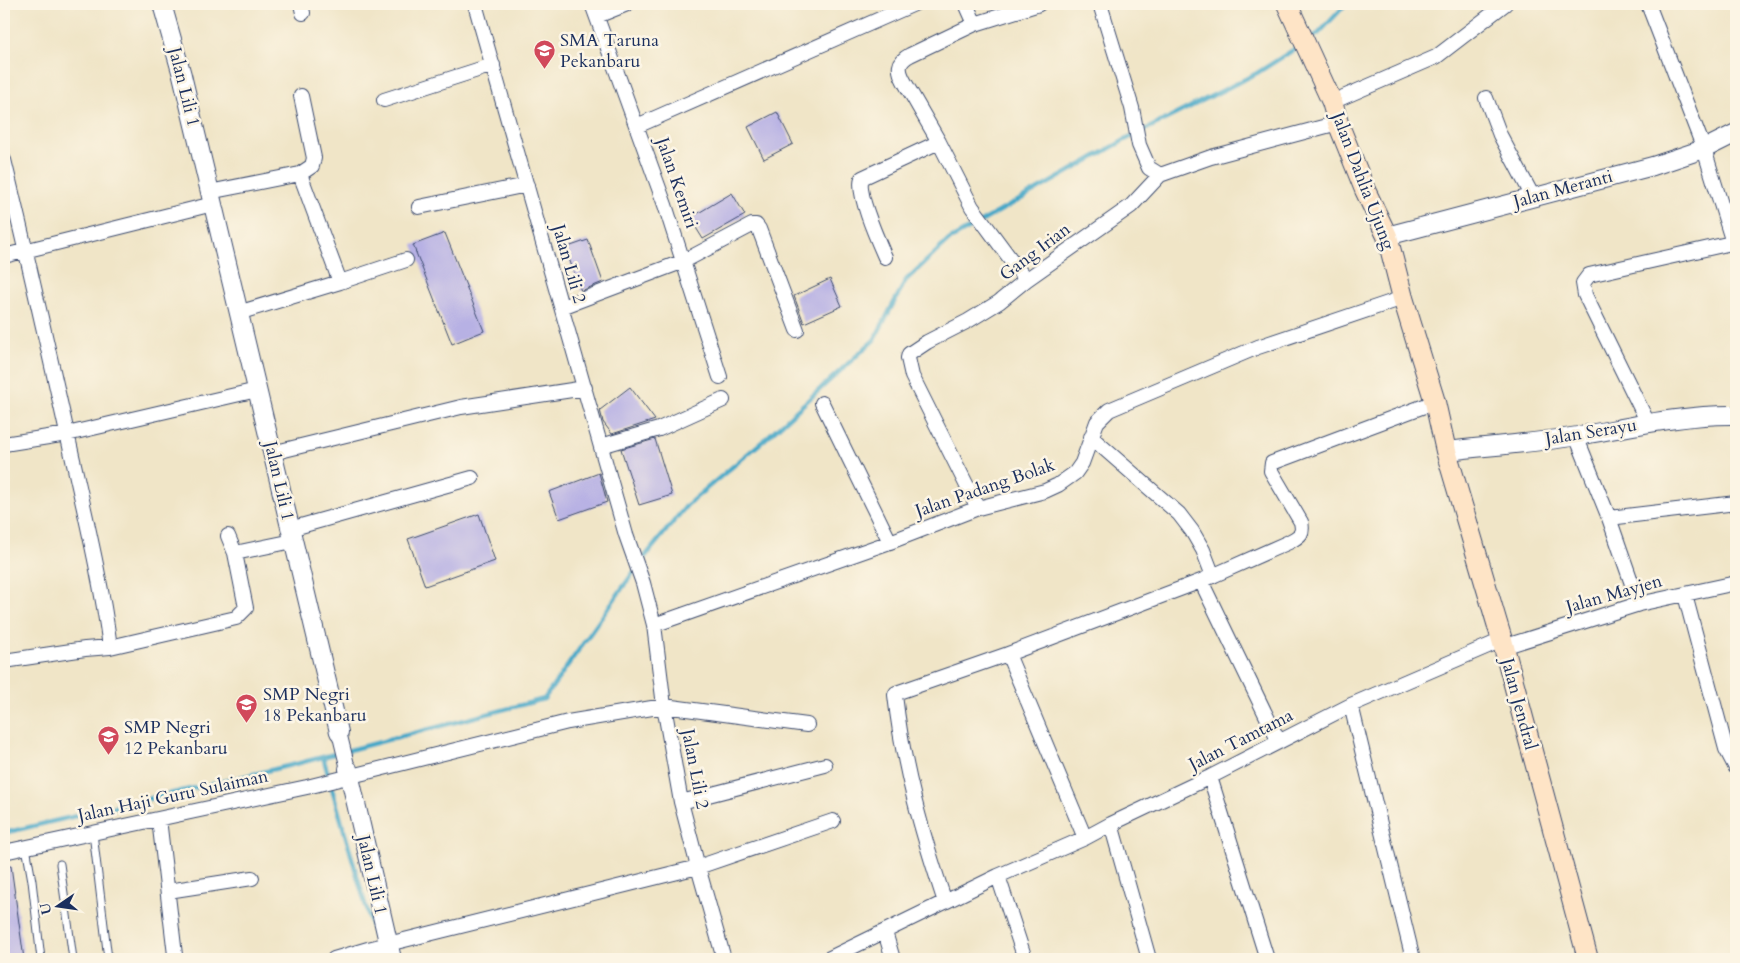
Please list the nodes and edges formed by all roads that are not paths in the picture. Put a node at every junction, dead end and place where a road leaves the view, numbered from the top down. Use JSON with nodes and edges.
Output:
{"nodes":[{"id":1,"x":162,"y":4,"type":"edge"},
{"id":2,"x":475,"y":4,"type":"edge"},
{"id":3,"x":626,"y":4,"type":"edge"},
{"id":4,"x":914,"y":4,"type":"edge"},
{"id":5,"x":966,"y":4,"type":"edge"},
{"id":6,"x":1039,"y":4,"type":"edge"},
{"id":7,"x":1100,"y":4,"type":"edge"},
{"id":8,"x":1287,"y":4,"type":"edge"},
{"id":9,"x":1505,"y":4,"type":"edge"},
{"id":10,"x":1648,"y":4,"type":"edge"},
{"id":11,"x":595,"y":10,"type":"edge"},
{"id":12,"x":975,"y":24,"type":"junction"},
{"id":13,"x":493,"y":65,"type":"junction"},
{"id":14,"x":301,"y":96,"type":"dead end"},
{"id":15,"x":1486,"y":98,"type":"dead end"},
{"id":16,"x":384,"y":100,"type":"dead end"},
{"id":17,"x":1332,"y":102,"type":"junction"},
{"id":18,"x":1338,"y":123,"type":"junction"},
{"id":19,"x":637,"y":126,"type":"junction"},
{"id":20,"x":1736,"y":134,"type":"edge"},
{"id":21,"x":939,"y":142,"type":"junction"},
{"id":22,"x":1704,"y":149,"type":"junction"},
{"id":23,"x":4,"y":160,"type":"edge"},
{"id":24,"x":300,"y":174,"type":"junction"},
{"id":25,"x":1160,"y":175,"type":"junction"},
{"id":26,"x":527,"y":185,"type":"junction"},
{"id":27,"x":1533,"y":197,"type":"junction"},
{"id":28,"x":211,"y":198,"type":"junction"},
{"id":29,"x":419,"y":207,"type":"dead end"},
{"id":30,"x":1387,"y":236,"type":"junction"},
{"id":31,"x":1735,"y":242,"type":"edge"},
{"id":32,"x":27,"y":251,"type":"junction"},
{"id":33,"x":4,"y":256,"type":"edge"},
{"id":34,"x":885,"y":257,"type":"dead end"},
{"id":35,"x":406,"y":260,"type":"dead end"},
{"id":36,"x":684,"y":262,"type":"junction"},
{"id":37,"x":1026,"y":280,"type":"junction"},
{"id":38,"x":340,"y":282,"type":"junction"},
{"id":39,"x":1403,"y":298,"type":"junction"},
{"id":40,"x":562,"y":308,"type":"junction"},
{"id":41,"x":238,"y":312,"type":"junction"},
{"id":42,"x":797,"y":330,"type":"dead end"},
{"id":43,"x":720,"y":377,"type":"dead end"},
{"id":44,"x":585,"y":388,"type":"junction"},
{"id":45,"x":257,"y":390,"type":"junction"},
{"id":46,"x":723,"y":400,"type":"dead end"},
{"id":47,"x":1435,"y":402,"type":"junction"},
{"id":48,"x":822,"y":403,"type":"dead end"},
{"id":49,"x":1736,"y":415,"type":"edge"},
{"id":50,"x":1648,"y":424,"type":"junction"},
{"id":51,"x":67,"y":434,"type":"junction"},
{"id":52,"x":1576,"y":436,"type":"junction"},
{"id":53,"x":1090,"y":438,"type":"junction"},
{"id":54,"x":4,"y":444,"type":"edge"},
{"id":55,"x":601,"y":446,"type":"junction"},
{"id":56,"x":1446,"y":451,"type":"junction"},
{"id":57,"x":272,"y":452,"type":"junction"},
{"id":58,"x":472,"y":478,"type":"dead end"},
{"id":59,"x":1736,"y":503,"type":"edge"},
{"id":60,"x":978,"y":508,"type":"junction"},
{"id":61,"x":1609,"y":518,"type":"junction"},
{"id":62,"x":291,"y":535,"type":"junction"},
{"id":63,"x":228,"y":536,"type":"dead end"},
{"id":64,"x":890,"y":542,"type":"junction"},
{"id":65,"x":235,"y":553,"type":"junction"},
{"id":66,"x":1207,"y":578,"type":"junction"},
{"id":67,"x":1736,"y":583,"type":"edge"},
{"id":68,"x":1685,"y":595,"type":"junction"},
{"id":69,"x":1639,"y":604,"type":"junction"},
{"id":70,"x":654,"y":625,"type":"junction"},
{"id":71,"x":1503,"y":644,"type":"junction"},
{"id":72,"x":110,"y":647,"type":"junction"},
{"id":73,"x":1008,"y":654,"type":"junction"},
{"id":74,"x":4,"y":661,"type":"edge"},
{"id":75,"x":1352,"y":705,"type":"junction"},
{"id":76,"x":664,"y":706,"type":"junction"},
{"id":77,"x":807,"y":726,"type":"dead end"},
{"id":78,"x":340,"y":732,"type":"joint"},
{"id":79,"x":1279,"y":742,"type":"junction"},
{"id":80,"x":825,"y":765,"type":"dead end"},
{"id":81,"x":1736,"y":768,"type":"edge"},
{"id":82,"x":345,"y":775,"type":"junction"},
{"id":83,"x":1210,"y":778,"type":"junction"},
{"id":84,"x":681,"y":802,"type":"junction"},
{"id":85,"x":159,"y":818,"type":"junction"},
{"id":86,"x":833,"y":821,"type":"dead end"},
{"id":87,"x":1111,"y":824,"type":"junction"},
{"id":88,"x":93,"y":832,"type":"junction"},
{"id":89,"x":1085,"y":838,"type":"junction"},
{"id":90,"x":26,"y":847,"type":"junction"},
{"id":91,"x":4,"y":852,"type":"edge"},
{"id":92,"x":60,"y":864,"type":"dead end"},
{"id":93,"x":698,"y":867,"type":"junction"},
{"id":94,"x":998,"y":876,"type":"junction"},
{"id":95,"x":252,"y":878,"type":"dead end"},
{"id":96,"x":168,"y":891,"type":"junction"},
{"id":97,"x":946,"y":902,"type":"junction"},
{"id":98,"x":885,"y":932,"type":"junction"},
{"id":99,"x":390,"y":952,"type":"edge"},
{"id":100,"x":175,"y":955,"type":"dead end"},
{"id":101,"x":41,"y":959,"type":"edge"},
{"id":102,"x":72,"y":959,"type":"edge"},
{"id":103,"x":108,"y":959,"type":"edge"},
{"id":104,"x":334,"y":959,"type":"edge"},
{"id":105,"x":724,"y":959,"type":"edge"},
{"id":106,"x":828,"y":959,"type":"edge"},
{"id":107,"x":893,"y":959,"type":"edge"},
{"id":108,"x":1025,"y":959,"type":"edge"},
{"id":109,"x":1148,"y":959,"type":"edge"},
{"id":110,"x":1266,"y":959,"type":"edge"},
{"id":111,"x":1413,"y":959,"type":"edge"},
{"id":112,"x":1588,"y":959,"type":"edge"}],
"edges":[{"from":1,"to":28,"type":"street","name":"Jalan Lili 1"},
{"from":2,"to":13,"type":"street","name":"Jalan Lili 2"},
{"from":3,"to":11,"type":"street"},
{"from":4,"to":19,"type":"street"},
{"from":5,"to":12,"type":"street"},
{"from":6,"to":12,"type":"street"},
{"from":7,"to":25,"type":"street"},
{"from":8,"to":17,"type":"main road","name":"Jalan Dahlia Ujung"},
{"from":9,"to":17,"type":"street"},
{"from":10,"to":22,"type":"street"},
{"from":11,"to":19,"type":"street","name":"Jalan Kemiri"},
{"from":12,"to":21,"type":"street"},
{"from":13,"to":16,"type":"street"},
{"from":13,"to":26,"type":"street","name":"Jalan Lili 2"},
{"from":14,"to":24,"type":"street"},
{"from":15,"to":27,"type":"street"},
{"from":17,"to":18,"type":"main road","name":"Jalan Dahlia Ujung"},
{"from":18,"to":25,"type":"street","name":"Gang Irian"},
{"from":18,"to":30,"type":"main road","name":"Jalan Dahlia Ujung"},
{"from":19,"to":36,"type":"street","name":"Jalan Kemiri"},
{"from":20,"to":22,"type":"street","name":"Jalan Meranti"},
{"from":21,"to":34,"type":"street"},
{"from":21,"to":37,"type":"street"},
{"from":22,"to":27,"type":"street","name":"Jalan Meranti"},
{"from":22,"to":31,"type":"street"},
{"from":23,"to":32,"type":"street"},
{"from":24,"to":28,"type":"street"},
{"from":24,"to":38,"type":"street"},
{"from":25,"to":37,"type":"street","name":"Gang Irian"},
{"from":26,"to":29,"type":"street"},
{"from":26,"to":40,"type":"street","name":"Jalan Lili 2"},
{"from":27,"to":30,"type":"street","name":"Jalan Meranti"},
{"from":28,"to":32,"type":"street"},
{"from":28,"to":41,"type":"street","name":"Jalan Lili 1"},
{"from":30,"to":39,"type":"main road","name":"Jalan Dahlia Ujung"},
{"from":31,"to":50,"type":"street"},
{"from":32,"to":33,"type":"street"},
{"from":32,"to":51,"type":"street"},
{"from":35,"to":38,"type":"street"},
{"from":36,"to":40,"type":"street"},
{"from":36,"to":42,"type":"street"},
{"from":36,"to":43,"type":"street","name":"Jalan Kemiri"},
{"from":37,"to":60,"type":"street","name":"Gang Irian"},
{"from":38,"to":41,"type":"street"},
{"from":39,"to":47,"type":"main road","name":"Jalan Dahlia Ujung"},
{"from":39,"to":53,"type":"street","name":"Jalan Padang Bolak"},
{"from":40,"to":44,"type":"street","name":"Jalan Lili 2"},
{"from":41,"to":45,"type":"street","name":"Jalan Lili 1"},
{"from":44,"to":55,"type":"street","name":"Jalan Lili 2"},
{"from":44,"to":57,"type":"street"},
{"from":45,"to":51,"type":"street"},
{"from":45,"to":57,"type":"street","name":"Jalan Lili 1"},
{"from":46,"to":55,"type":"street"},
{"from":47,"to":56,"type":"main road","name":"Jalan Dahlia Ujung"},
{"from":47,"to":66,"type":"street"},
{"from":48,"to":64,"type":"street"},
{"from":49,"to":50,"type":"street","name":"Jalan Serayu"},
{"from":50,"to":52,"type":"street","name":"Jalan Serayu"},
{"from":51,"to":54,"type":"street"},
{"from":51,"to":72,"type":"street"},
{"from":52,"to":56,"type":"street","name":"Jalan Serayu"},
{"from":52,"to":61,"type":"street"},
{"from":53,"to":60,"type":"street","name":"Jalan Padang Bolak"},
{"from":53,"to":66,"type":"street"},
{"from":55,"to":70,"type":"street","name":"Jalan Lili 2"},
{"from":56,"to":71,"type":"main road","name":"Jalan Jendral"},
{"from":57,"to":62,"type":"street","name":"Jalan Lili 1"},
{"from":58,"to":62,"type":"street"},
{"from":59,"to":61,"type":"street"},
{"from":60,"to":64,"type":"street","name":"Jalan Padang Bolak"},
{"from":61,"to":69,"type":"street"},
{"from":62,"to":65,"type":"street"},
{"from":62,"to":78,"type":"street","name":"Jalan Lili 1"},
{"from":63,"to":65,"type":"street"},
{"from":64,"to":70,"type":"street","name":"Jalan Padang Bolak"},
{"from":65,"to":72,"type":"street"},
{"from":66,"to":73,"type":"street"},
{"from":66,"to":79,"type":"street"},
{"from":67,"to":68,"type":"street","name":"Jalan Mayjen"},
{"from":68,"to":69,"type":"street","name":"Jalan Mayjen"},
{"from":68,"to":81,"type":"street"},
{"from":69,"to":71,"type":"street","name":"Jalan Mayjen"},
{"from":70,"to":76,"type":"street","name":"Jalan Lili 2"},
{"from":71,"to":75,"type":"street","name":"Jalan Tamtama"},
{"from":71,"to":112,"type":"main road","name":"Jalan Jendral"},
{"from":72,"to":74,"type":"street"},
{"from":73,"to":89,"type":"street"},
{"from":73,"to":97,"type":"street"},
{"from":75,"to":79,"type":"street","name":"Jalan Tamtama"},
{"from":75,"to":111,"type":"street"},
{"from":76,"to":77,"type":"street","name":"Jalan Haji Guru Sulaiman"},
{"from":76,"to":82,"type":"street","name":"Jalan Haji Guru Sulaiman"},
{"from":76,"to":84,"type":"street","name":"Jalan Lili 2"},
{"from":78,"to":82,"type":"street","name":"Jalan Lili 1"},
{"from":79,"to":83,"type":"street","name":"Jalan Tamtama"},
{"from":80,"to":84,"type":"street"},
{"from":82,"to":85,"type":"street","name":"Jalan Haji Guru Sulaiman"},
{"from":82,"to":99,"type":"street","name":"Jalan Lili 1"},
{"from":83,"to":87,"type":"street","name":"Jalan Tamtama"},
{"from":83,"to":110,"type":"street"},
{"from":84,"to":93,"type":"street","name":"Jalan Lili 2"},
{"from":85,"to":88,"type":"street","name":"Jalan Haji Guru Sulaiman"},
{"from":85,"to":96,"type":"street"},
{"from":86,"to":93,"type":"street"},
{"from":87,"to":89,"type":"street","name":"Jalan Tamtama"},
{"from":87,"to":109,"type":"street"},
{"from":88,"to":90,"type":"street","name":"Jalan Haji Guru Sulaiman"},
{"from":88,"to":103,"type":"lane"},
{"from":89,"to":94,"type":"street","name":"Jalan Tamtama"},
{"from":90,"to":91,"type":"street","name":"Jalan Haji Guru Sulaiman"},
{"from":90,"to":101,"type":"lane"},
{"from":92,"to":102,"type":"lane"},
{"from":93,"to":99,"type":"street"},
{"from":93,"to":105,"type":"street","name":"Jalan Lili 2"},
{"from":94,"to":97,"type":"street","name":"Jalan Tamtama"},
{"from":94,"to":108,"type":"street"},
{"from":95,"to":96,"type":"street"},
{"from":96,"to":100,"type":"street"},
{"from":97,"to":98,"type":"street","name":"Jalan Tamtama"},
{"from":98,"to":106,"type":"street","name":"Jalan Tamtama"},
{"from":98,"to":107,"type":"street"},
{"from":99,"to":104,"type":"street"}]}
